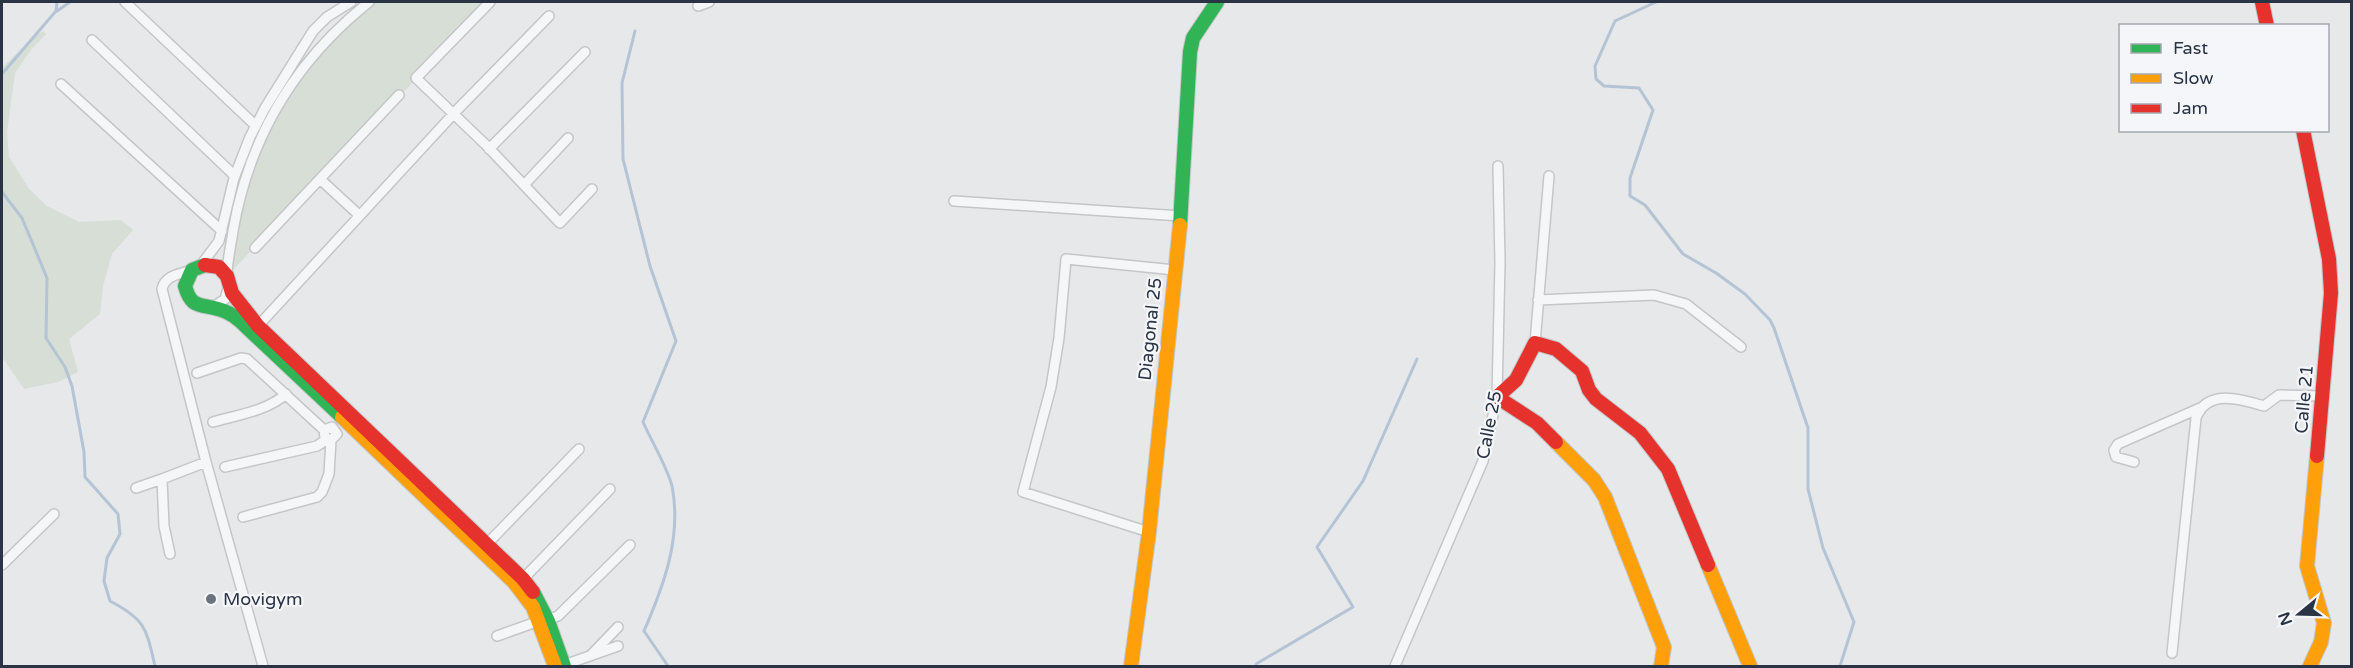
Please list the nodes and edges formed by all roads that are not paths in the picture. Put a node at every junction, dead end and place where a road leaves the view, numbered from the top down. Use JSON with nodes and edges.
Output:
{"nodes":[{"id":1,"x":125,"y":2,"type":"edge"},
{"id":2,"x":351,"y":2,"type":"edge"},
{"id":3,"x":369,"y":2,"type":"edge"},
{"id":4,"x":490,"y":2,"type":"edge"},
{"id":5,"x":709,"y":2,"type":"edge"},
{"id":6,"x":1217,"y":2,"type":"edge"},
{"id":7,"x":2262,"y":2,"type":"edge"},
{"id":8,"x":698,"y":6,"type":"dead end"},
{"id":9,"x":336,"y":13,"type":"junction"},
{"id":10,"x":549,"y":16,"type":"dead end"},
{"id":11,"x":345,"y":21,"type":"junction"},
{"id":12,"x":2267,"y":24,"type":"edge"},
{"id":13,"x":92,"y":40,"type":"dead end"},
{"id":14,"x":585,"y":52,"type":"dead end"},
{"id":15,"x":61,"y":84,"type":"dead end"},
{"id":16,"x":399,"y":95,"type":"dead end"},
{"id":17,"x":453,"y":114,"type":"junction"},
{"id":18,"x":256,"y":126,"type":"junction"},
{"id":19,"x":2303,"y":132,"type":"edge"},
{"id":20,"x":568,"y":138,"type":"dead end"},
{"id":21,"x":489,"y":148,"type":"junction"},
{"id":22,"x":1498,"y":166,"type":"dead end"},
{"id":23,"x":235,"y":176,"type":"junction"},
{"id":24,"x":1549,"y":176,"type":"dead end"},
{"id":25,"x":321,"y":180,"type":"junction"},
{"id":26,"x":524,"y":185,"type":"junction"},
{"id":27,"x":592,"y":189,"type":"dead end"},
{"id":28,"x":954,"y":201,"type":"dead end"},
{"id":29,"x":359,"y":215,"type":"junction"},
{"id":30,"x":1181,"y":216,"type":"junction"},
{"id":31,"x":222,"y":231,"type":"junction"},
{"id":32,"x":255,"y":248,"type":"dead end"},
{"id":33,"x":196,"y":268,"type":"junction"},
{"id":34,"x":1175,"y":270,"type":"junction"},
{"id":35,"x":228,"y":280,"type":"junction"},
{"id":36,"x":1539,"y":300,"type":"junction"},
{"id":37,"x":212,"y":308,"type":"junction"},
{"id":38,"x":258,"y":326,"type":"junction"},
{"id":39,"x":1535,"y":343,"type":"junction"},
{"id":40,"x":1741,"y":346,"type":"dead end"},
{"id":41,"x":197,"y":373,"type":"dead end"},
{"id":42,"x":286,"y":394,"type":"junction"},
{"id":43,"x":2323,"y":396,"type":"junction"},
{"id":44,"x":1497,"y":398,"type":"junction"},
{"id":45,"x":2199,"y":408,"type":"junction"},
{"id":46,"x":213,"y":422,"type":"dead end"},
{"id":47,"x":339,"y":424,"type":"junction"},
{"id":48,"x":328,"y":437,"type":"junction"},
{"id":49,"x":579,"y":449,"type":"dead end"},
{"id":50,"x":206,"y":462,"type":"junction"},
{"id":51,"x":2134,"y":462,"type":"dead end"},
{"id":52,"x":225,"y":467,"type":"dead end"},
{"id":53,"x":162,"y":479,"type":"junction"},
{"id":54,"x":136,"y":488,"type":"dead end"},
{"id":55,"x":610,"y":489,"type":"dead end"},
{"id":56,"x":54,"y":514,"type":"dead end"},
{"id":57,"x":243,"y":517,"type":"dead end"},
{"id":58,"x":1149,"y":532,"type":"junction"},
{"id":59,"x":486,"y":544,"type":"junction"},
{"id":60,"x":630,"y":545,"type":"dead end"},
{"id":61,"x":170,"y":554,"type":"dead end"},
{"id":62,"x":2,"y":565,"type":"edge"},
{"id":63,"x":523,"y":579,"type":"junction"},
{"id":64,"x":544,"y":620,"type":"junction"},
{"id":65,"x":618,"y":627,"type":"dead end"},
{"id":66,"x":497,"y":636,"type":"dead end"},
{"id":67,"x":618,"y":646,"type":"dead end"},
{"id":68,"x":2172,"y":653,"type":"dead end"},
{"id":69,"x":591,"y":656,"type":"junction"},
{"id":70,"x":263,"y":666,"type":"edge"},
{"id":71,"x":561,"y":666,"type":"edge"},
{"id":72,"x":1131,"y":666,"type":"edge"},
{"id":73,"x":1395,"y":666,"type":"edge"},
{"id":74,"x":1661,"y":666,"type":"edge"},
{"id":75,"x":1750,"y":666,"type":"edge"},
{"id":76,"x":2310,"y":666,"type":"edge"}],
"edges":[{"from":1,"to":18,"type":"street"},
{"from":2,"to":9,"type":"street"},
{"from":3,"to":11,"type":"street"},
{"from":4,"to":17,"type":"street"},
{"from":5,"to":8,"type":"street"},
{"from":6,"to":30,"type":"street","name":"Diagonal 25"},
{"from":7,"to":12,"type":"street"},
{"from":9,"to":11,"type":"street"},
{"from":9,"to":18,"type":"street"},
{"from":10,"to":17,"type":"street"},
{"from":11,"to":35,"type":"street"},
{"from":13,"to":23,"type":"street"},
{"from":14,"to":21,"type":"street"},
{"from":15,"to":31,"type":"street"},
{"from":16,"to":25,"type":"street"},
{"from":17,"to":21,"type":"street"},
{"from":17,"to":29,"type":"street"},
{"from":18,"to":23,"type":"street"},
{"from":19,"to":43,"type":"street","name":"Calle 21"},
{"from":20,"to":26,"type":"street"},
{"from":21,"to":26,"type":"street"},
{"from":22,"to":44,"type":"street","name":"Calle 25"},
{"from":23,"to":31,"type":"street"},
{"from":24,"to":36,"type":"street"},
{"from":25,"to":29,"type":"street"},
{"from":25,"to":32,"type":"street"},
{"from":26,"to":27,"type":"street"},
{"from":28,"to":30,"type":"street"},
{"from":29,"to":38,"type":"street"},
{"from":30,"to":34,"type":"street","name":"Diagonal 25"},
{"from":31,"to":33,"type":"street"},
{"from":33,"to":35,"type":"street"},
{"from":33,"to":37,"type":"street"},
{"from":33,"to":50,"type":"street"},
{"from":34,"to":58,"type":"street","name":"Diagonal 25"},
{"from":34,"to":58,"type":"street"},
{"from":35,"to":37,"type":"street"},
{"from":35,"to":38,"type":"street"},
{"from":36,"to":39,"type":"street"},
{"from":36,"to":40,"type":"street"},
{"from":37,"to":47,"type":"street"},
{"from":38,"to":59,"type":"street"},
{"from":39,"to":44,"type":"street"},
{"from":39,"to":75,"type":"street"},
{"from":41,"to":42,"type":"street"},
{"from":42,"to":46,"type":"street"},
{"from":42,"to":48,"type":"street"},
{"from":43,"to":45,"type":"street"},
{"from":43,"to":76,"type":"street","name":"Calle 21"},
{"from":44,"to":73,"type":"street","name":"Calle 25"},
{"from":44,"to":74,"type":"street"},
{"from":45,"to":51,"type":"street"},
{"from":45,"to":68,"type":"street"},
{"from":47,"to":48,"type":"street"},
{"from":47,"to":64,"type":"street"},
{"from":48,"to":52,"type":"street"},
{"from":48,"to":57,"type":"street"},
{"from":49,"to":59,"type":"street"},
{"from":50,"to":53,"type":"street"},
{"from":50,"to":70,"type":"street"},
{"from":53,"to":54,"type":"street"},
{"from":53,"to":61,"type":"street"},
{"from":55,"to":63,"type":"street"},
{"from":56,"to":62,"type":"street"},
{"from":58,"to":72,"type":"street","name":"Diagonal 25"},
{"from":59,"to":63,"type":"street"},
{"from":60,"to":64,"type":"street"},
{"from":63,"to":64,"type":"street"},
{"from":64,"to":66,"type":"street"},
{"from":64,"to":71,"type":"street"},
{"from":65,"to":69,"type":"street"},
{"from":67,"to":69,"type":"street"},
{"from":69,"to":71,"type":"street"}]}
